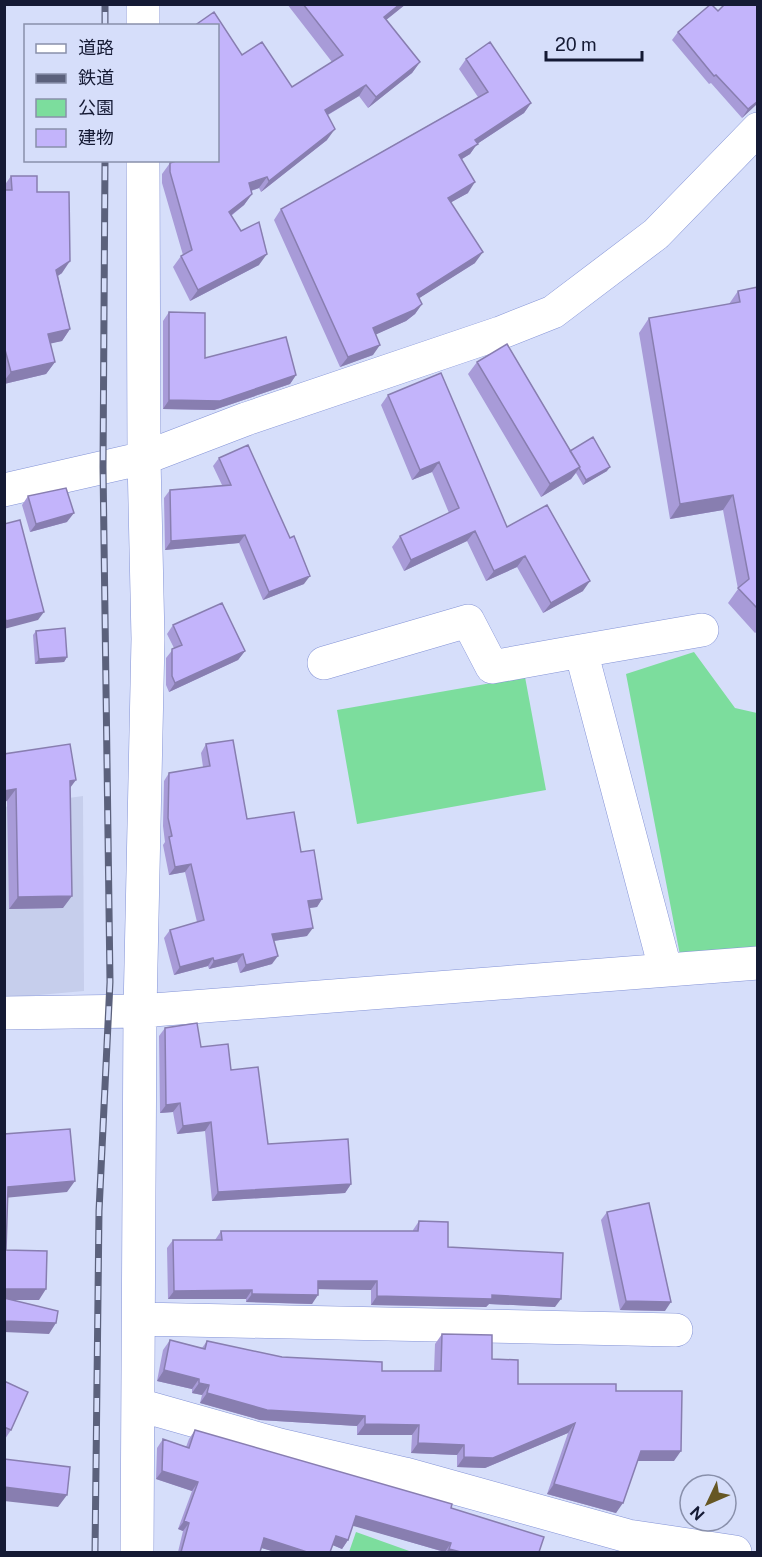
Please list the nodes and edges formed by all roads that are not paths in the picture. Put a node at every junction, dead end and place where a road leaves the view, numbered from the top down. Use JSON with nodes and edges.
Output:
{"nodes":[{"id":1,"x":143,"y":4,"type":"edge"},
{"id":2,"x":143,"y":24,"type":"edge"},
{"id":3,"x":758,"y":129,"type":"edge"},
{"id":4,"x":143,"y":162,"type":"edge"},
{"id":5,"x":144,"y":458,"type":"junction"},
{"id":6,"x":4,"y":490,"type":"edge"},
{"id":7,"x":702,"y":630,"type":"dead end"},
{"id":8,"x":581,"y":651,"type":"junction"},
{"id":9,"x":324,"y":663,"type":"dead end"},
{"id":10,"x":758,"y":963,"type":"edge"},
{"id":11,"x":665,"y":968,"type":"junction"},
{"id":12,"x":140,"y":1011,"type":"junction"},
{"id":13,"x":4,"y":1013,"type":"edge"},
{"id":14,"x":139,"y":1319,"type":"junction"},
{"id":15,"x":676,"y":1330,"type":"dead end"},
{"id":16,"x":139,"y":1405,"type":"junction"},
{"id":17,"x":627,"y":1544,"type":"edge"},
{"id":18,"x":137,"y":1552,"type":"edge"},
{"id":19,"x":735,"y":1552,"type":"edge"}],
"edges":[{"from":1,"to":2,"type":"street"},
{"from":3,"to":5,"type":"street"},
{"from":4,"to":5,"type":"street"},
{"from":5,"to":6,"type":"street"},
{"from":5,"to":12,"type":"street"},
{"from":7,"to":8,"type":"street"},
{"from":8,"to":9,"type":"street"},
{"from":8,"to":11,"type":"street"},
{"from":10,"to":11,"type":"street"},
{"from":11,"to":12,"type":"street"},
{"from":12,"to":13,"type":"street"},
{"from":12,"to":14,"type":"street"},
{"from":14,"to":15,"type":"street"},
{"from":14,"to":16,"type":"street"},
{"from":16,"to":17,"type":"street"},
{"from":16,"to":18,"type":"street"},
{"from":17,"to":19,"type":"street"}]}
